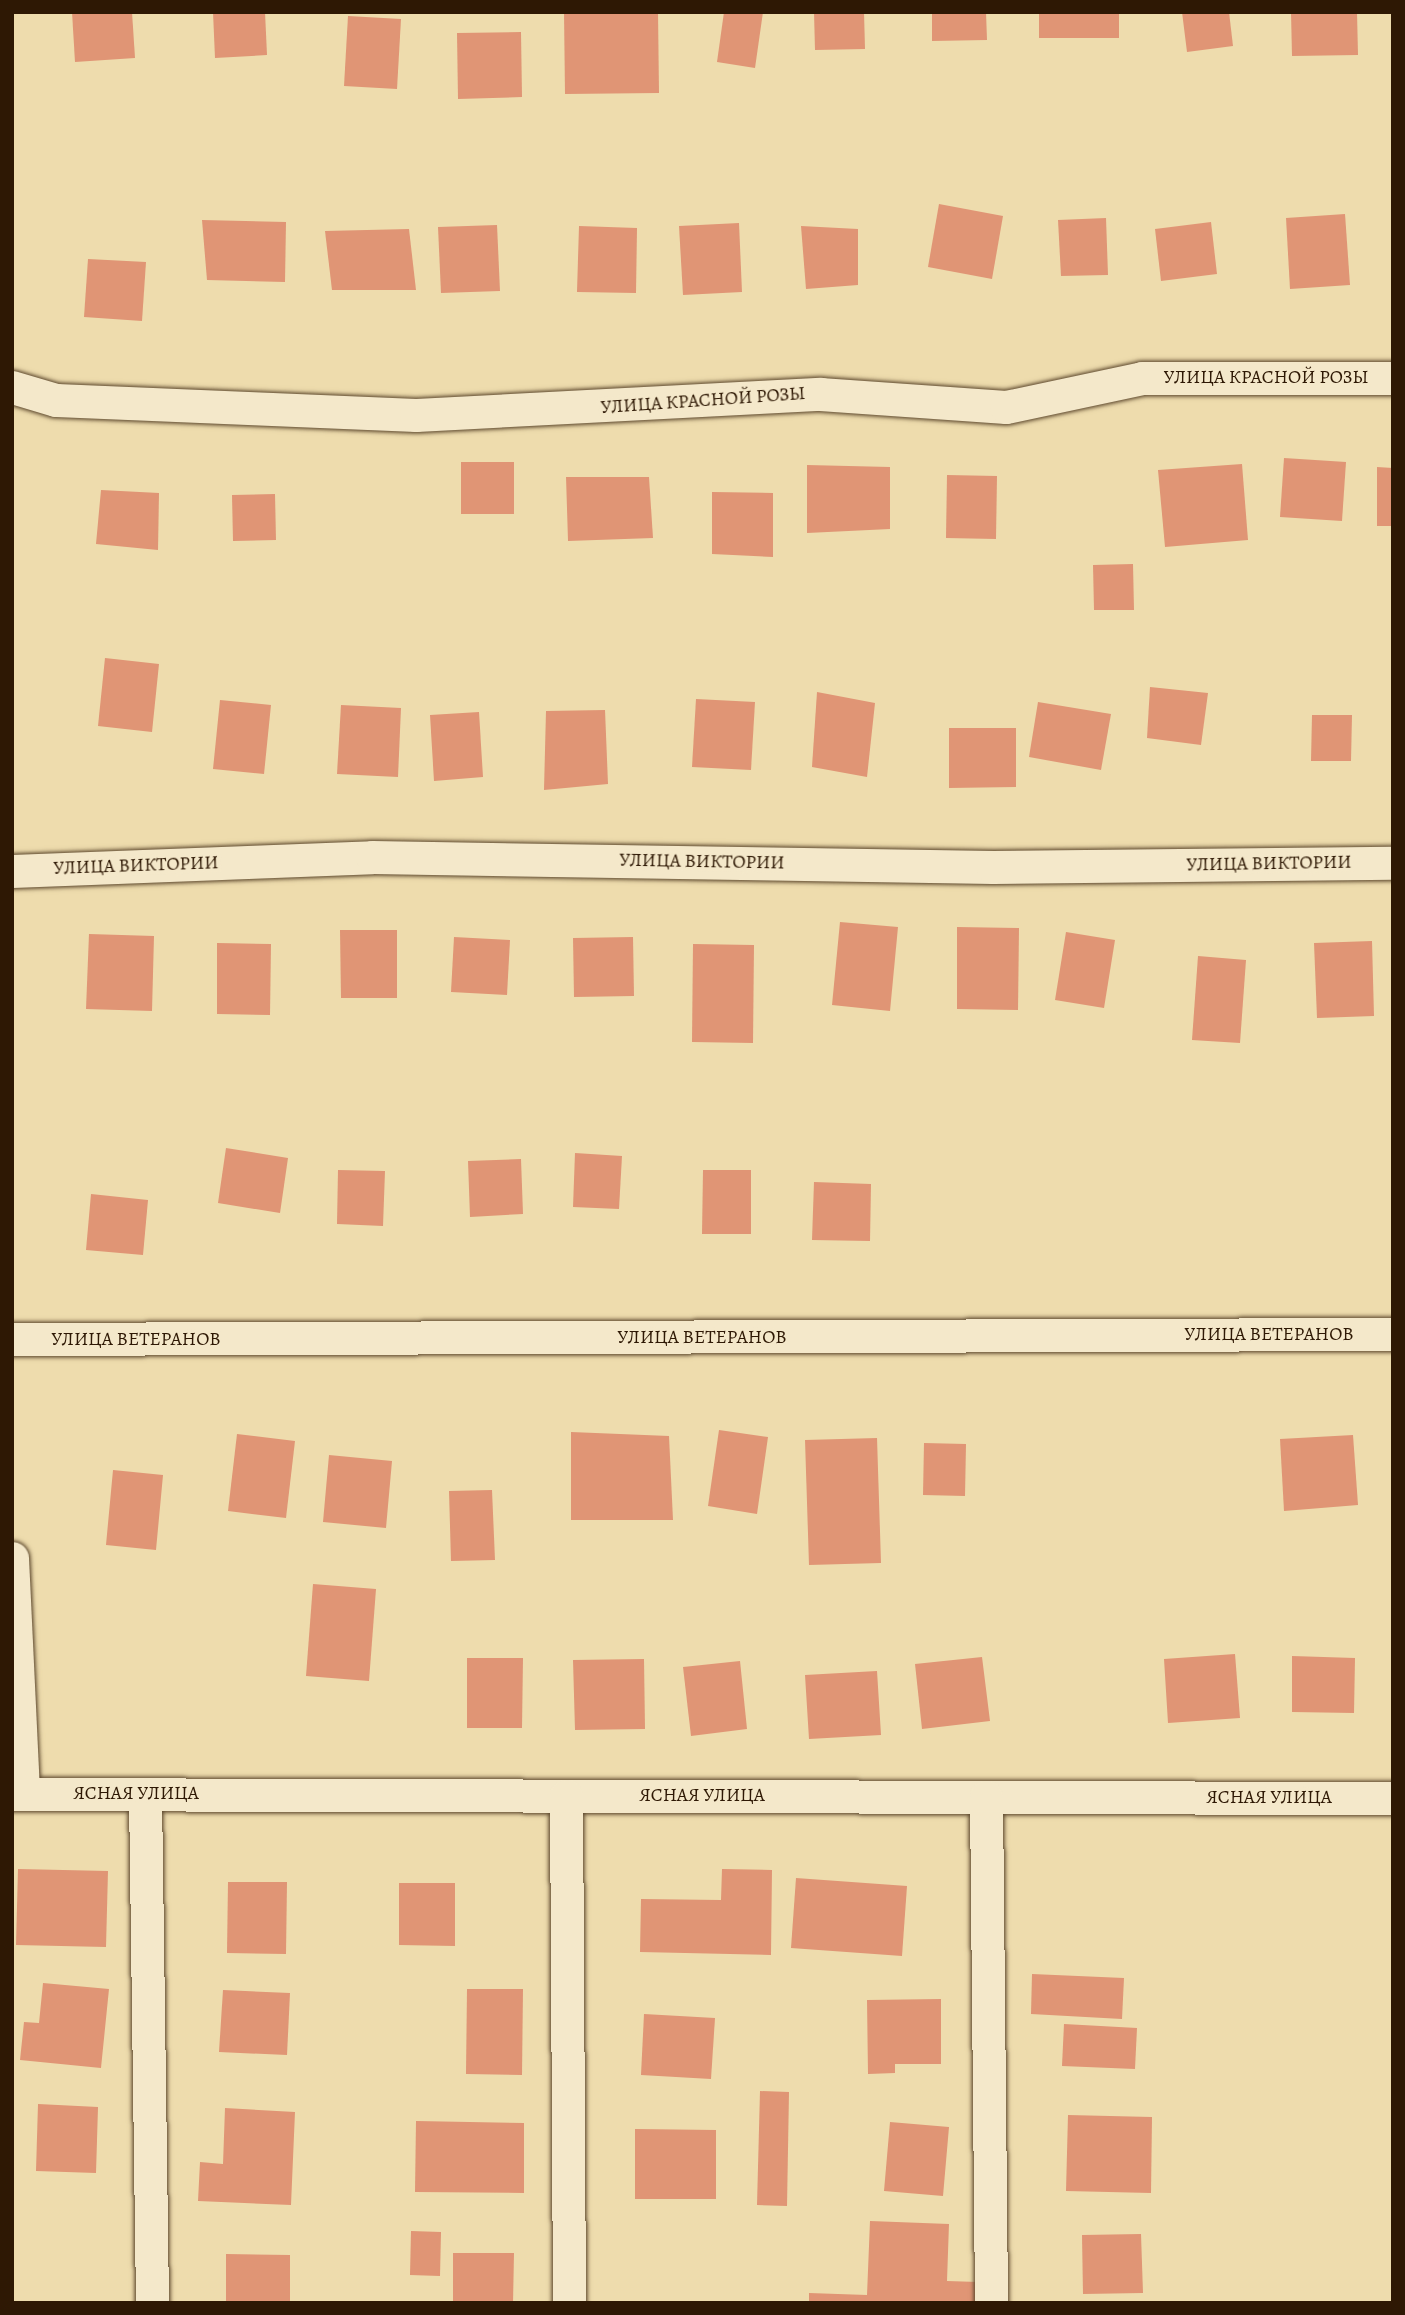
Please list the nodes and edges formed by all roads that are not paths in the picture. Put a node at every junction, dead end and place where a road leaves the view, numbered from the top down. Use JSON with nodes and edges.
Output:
{"nodes":[{"id":1,"x":1393,"y":378,"type":"edge"},
{"id":2,"x":12,"y":387,"type":"edge"},
{"id":3,"x":1393,"y":863,"type":"edge"},
{"id":4,"x":12,"y":871,"type":"edge"},
{"id":5,"x":1393,"y":1334,"type":"edge"},
{"id":6,"x":12,"y":1339,"type":"edge"},
{"id":7,"x":12,"y":1558,"type":"edge"},
{"id":8,"x":17,"y":1794,"type":"edge"},
{"id":9,"x":145,"y":1794,"type":"junction"},
{"id":10,"x":566,"y":1796,"type":"junction"},
{"id":11,"x":986,"y":1797,"type":"junction"},
{"id":12,"x":1393,"y":1798,"type":"edge"},
{"id":13,"x":152,"y":2303,"type":"edge"},
{"id":14,"x":569,"y":2303,"type":"edge"},
{"id":15,"x":990,"y":2303,"type":"edge"}],
"edges":[{"from":1,"to":2,"type":"street","name":"УЛИЦА КРАСНОЙ РОЗЫ"},
{"from":3,"to":4,"type":"street","name":"УЛИЦА ВИКТОРИИ"},
{"from":5,"to":6,"type":"street","name":"УЛИЦА ВЕТЕРАНОВ"},
{"from":7,"to":8,"type":"street"},
{"from":8,"to":9,"type":"street","name":"ЯСНАЯ УЛИЦА"},
{"from":9,"to":10,"type":"street","name":"ЯСНАЯ УЛИЦА"},
{"from":9,"to":13,"type":"street"},
{"from":10,"to":11,"type":"street","name":"ЯСНАЯ УЛИЦА"},
{"from":10,"to":14,"type":"street"},
{"from":11,"to":12,"type":"street","name":"ЯСНАЯ УЛИЦА"},
{"from":11,"to":15,"type":"street"}]}
